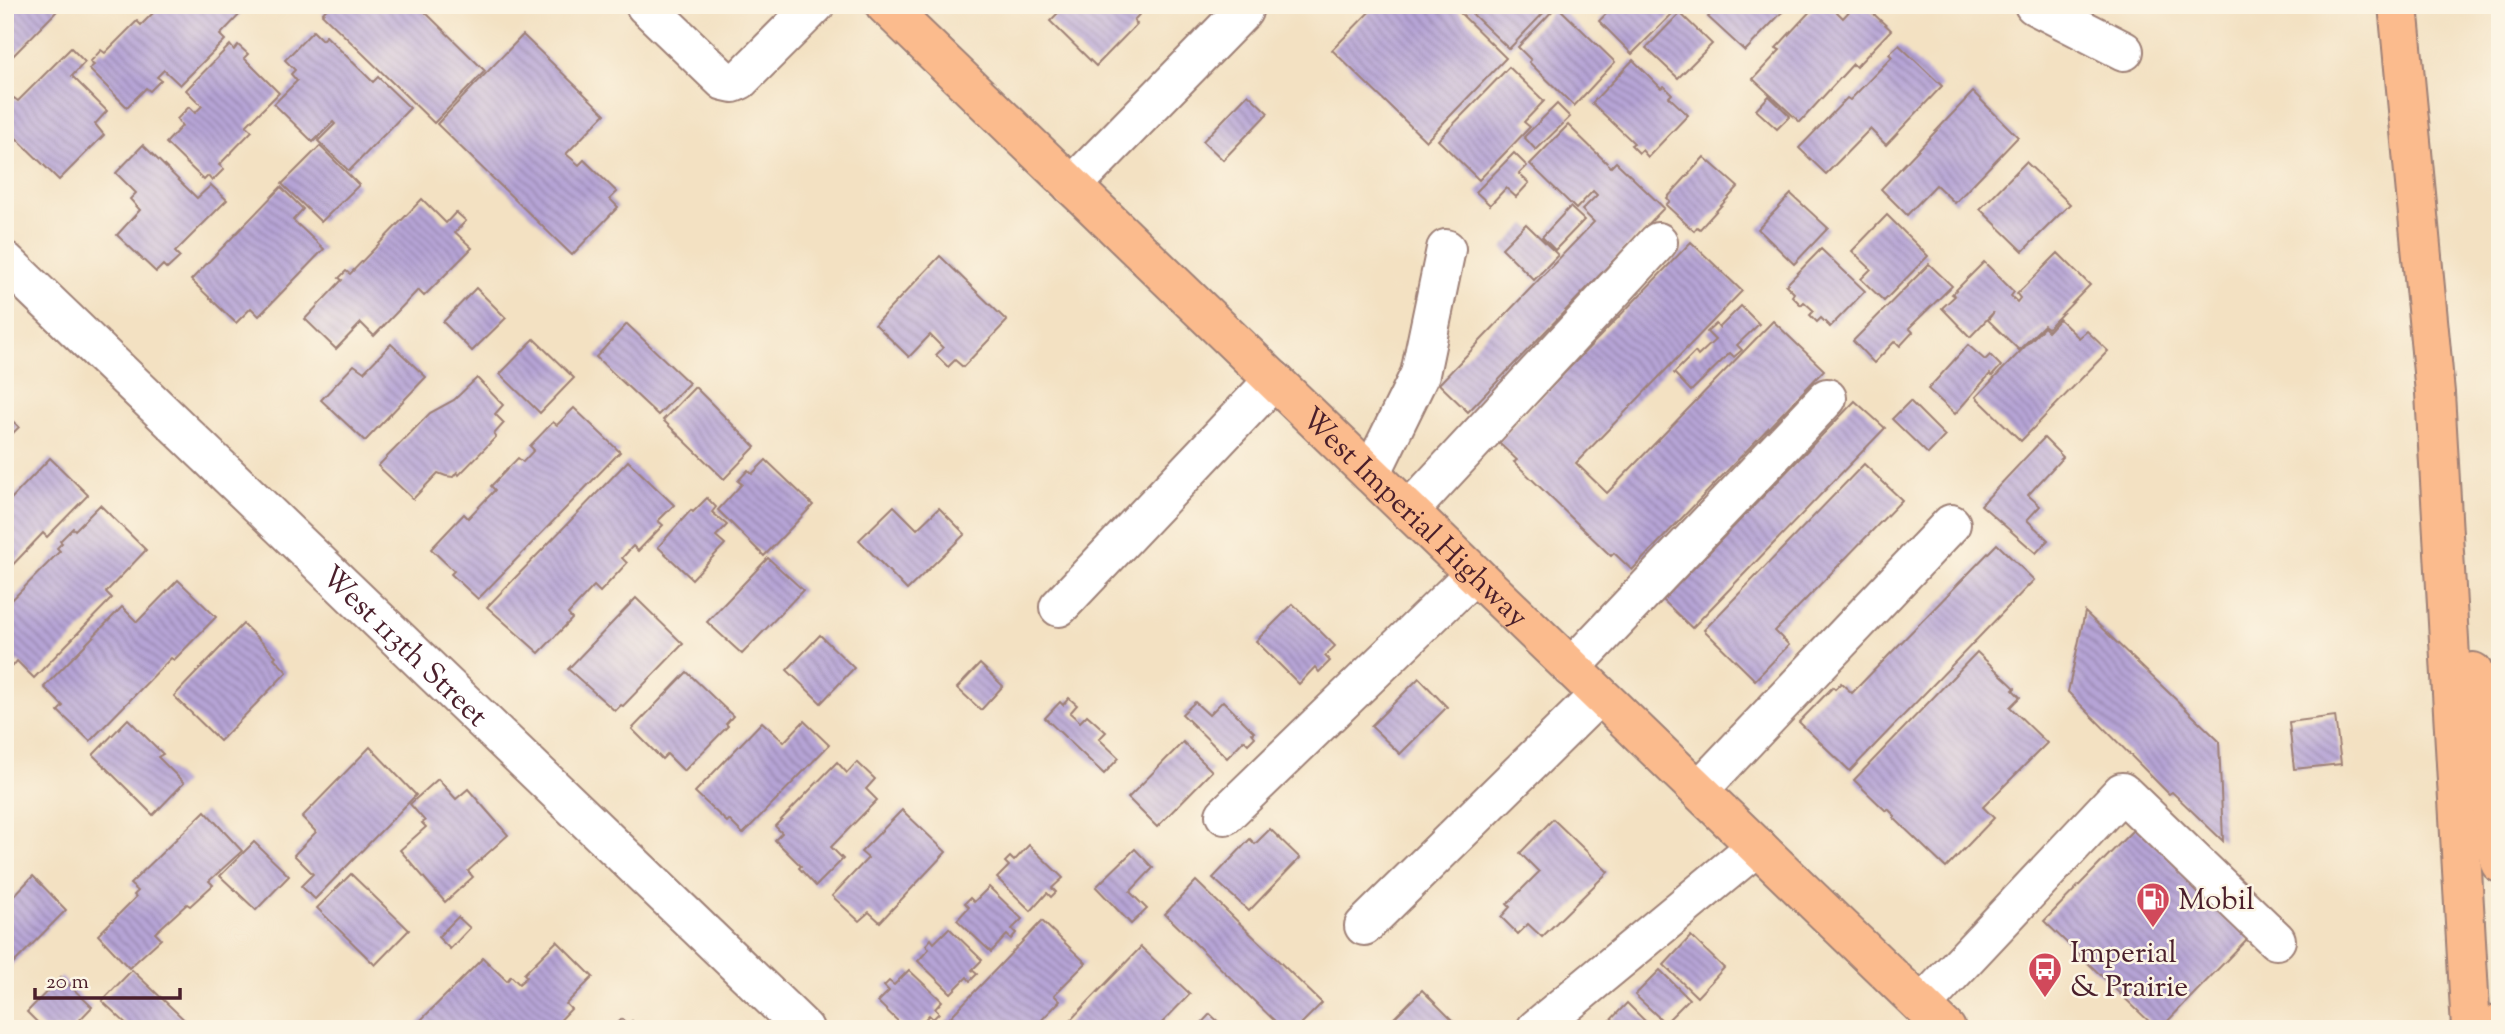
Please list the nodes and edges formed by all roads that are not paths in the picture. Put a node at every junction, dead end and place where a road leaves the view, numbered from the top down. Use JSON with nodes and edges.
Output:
{"nodes":[{"id":1,"x":645,"y":5,"type":"edge"},
{"id":2,"x":815,"y":5,"type":"edge"},
{"id":3,"x":886,"y":5,"type":"edge"},
{"id":4,"x":2034,"y":5,"type":"edge"},
{"id":5,"x":2398,"y":5,"type":"edge"},
{"id":6,"x":1242,"y":11,"type":"dead end"},
{"id":7,"x":2124,"y":51,"type":"dead end"},
{"id":8,"x":1072,"y":186,"type":"junction"},
{"id":9,"x":1658,"y":242,"type":"dead end"},
{"id":10,"x":1446,"y":249,"type":"dead end"},
{"id":11,"x":5,"y":261,"type":"edge"},
{"id":12,"x":1274,"y":380,"type":"junction"},
{"id":13,"x":2435,"y":393,"type":"junction"},
{"id":14,"x":1828,"y":398,"type":"dead end"},
{"id":15,"x":1371,"y":474,"type":"junction"},
{"id":16,"x":1409,"y":511,"type":"junction"},
{"id":17,"x":1951,"y":524,"type":"dead end"},
{"id":18,"x":1474,"y":574,"type":"junction"},
{"id":19,"x":1059,"y":607,"type":"dead end"},
{"id":20,"x":1572,"y":668,"type":"junction"},
{"id":21,"x":1600,"y":695,"type":"junction"},
{"id":22,"x":1699,"y":790,"type":"junction"},
{"id":23,"x":1226,"y":815,"type":"dead end"},
{"id":24,"x":1758,"y":846,"type":"junction"},
{"id":25,"x":2500,"y":863,"type":"edge"},
{"id":26,"x":1364,"y":926,"type":"dead end"},
{"id":27,"x":2276,"y":940,"type":"dead end"},
{"id":28,"x":1934,"y":1017,"type":"edge"},
{"id":29,"x":2500,"y":1023,"type":"edge"},
{"id":30,"x":803,"y":1029,"type":"edge"},
{"id":31,"x":1536,"y":1029,"type":"edge"},
{"id":32,"x":2471,"y":1029,"type":"edge"},
{"id":33,"x":2495,"y":1029,"type":"edge"}],
"edges":[{"from":1,"to":2,"type":"street"},
{"from":3,"to":8,"type":"main road","name":"West Imperial Highway"},
{"from":4,"to":7,"type":"street"},
{"from":5,"to":13,"type":"main road"},
{"from":6,"to":8,"type":"street"},
{"from":8,"to":12,"type":"main road","name":"West Imperial Highway"},
{"from":9,"to":16,"type":"street"},
{"from":10,"to":15,"type":"street"},
{"from":11,"to":30,"type":"street","name":"West 113th Street"},
{"from":12,"to":15,"type":"main road","name":"West Imperial Highway"},
{"from":12,"to":19,"type":"street"},
{"from":13,"to":25,"type":"main road"},
{"from":13,"to":32,"type":"main road"},
{"from":14,"to":20,"type":"street"},
{"from":15,"to":16,"type":"main road","name":"West Imperial Highway"},
{"from":16,"to":18,"type":"main road","name":"West Imperial Highway"},
{"from":17,"to":22,"type":"street"},
{"from":18,"to":20,"type":"main road","name":"West Imperial Highway"},
{"from":18,"to":23,"type":"street"},
{"from":20,"to":21,"type":"main road","name":"West Imperial Highway"},
{"from":21,"to":22,"type":"main road","name":"West Imperial Highway"},
{"from":21,"to":26,"type":"street"},
{"from":22,"to":24,"type":"main road","name":"West Imperial Highway"},
{"from":24,"to":28,"type":"main road","name":"West Imperial Highway"},
{"from":24,"to":31,"type":"street"},
{"from":27,"to":28,"type":"street"},
{"from":29,"to":33,"type":"main road"}]}
